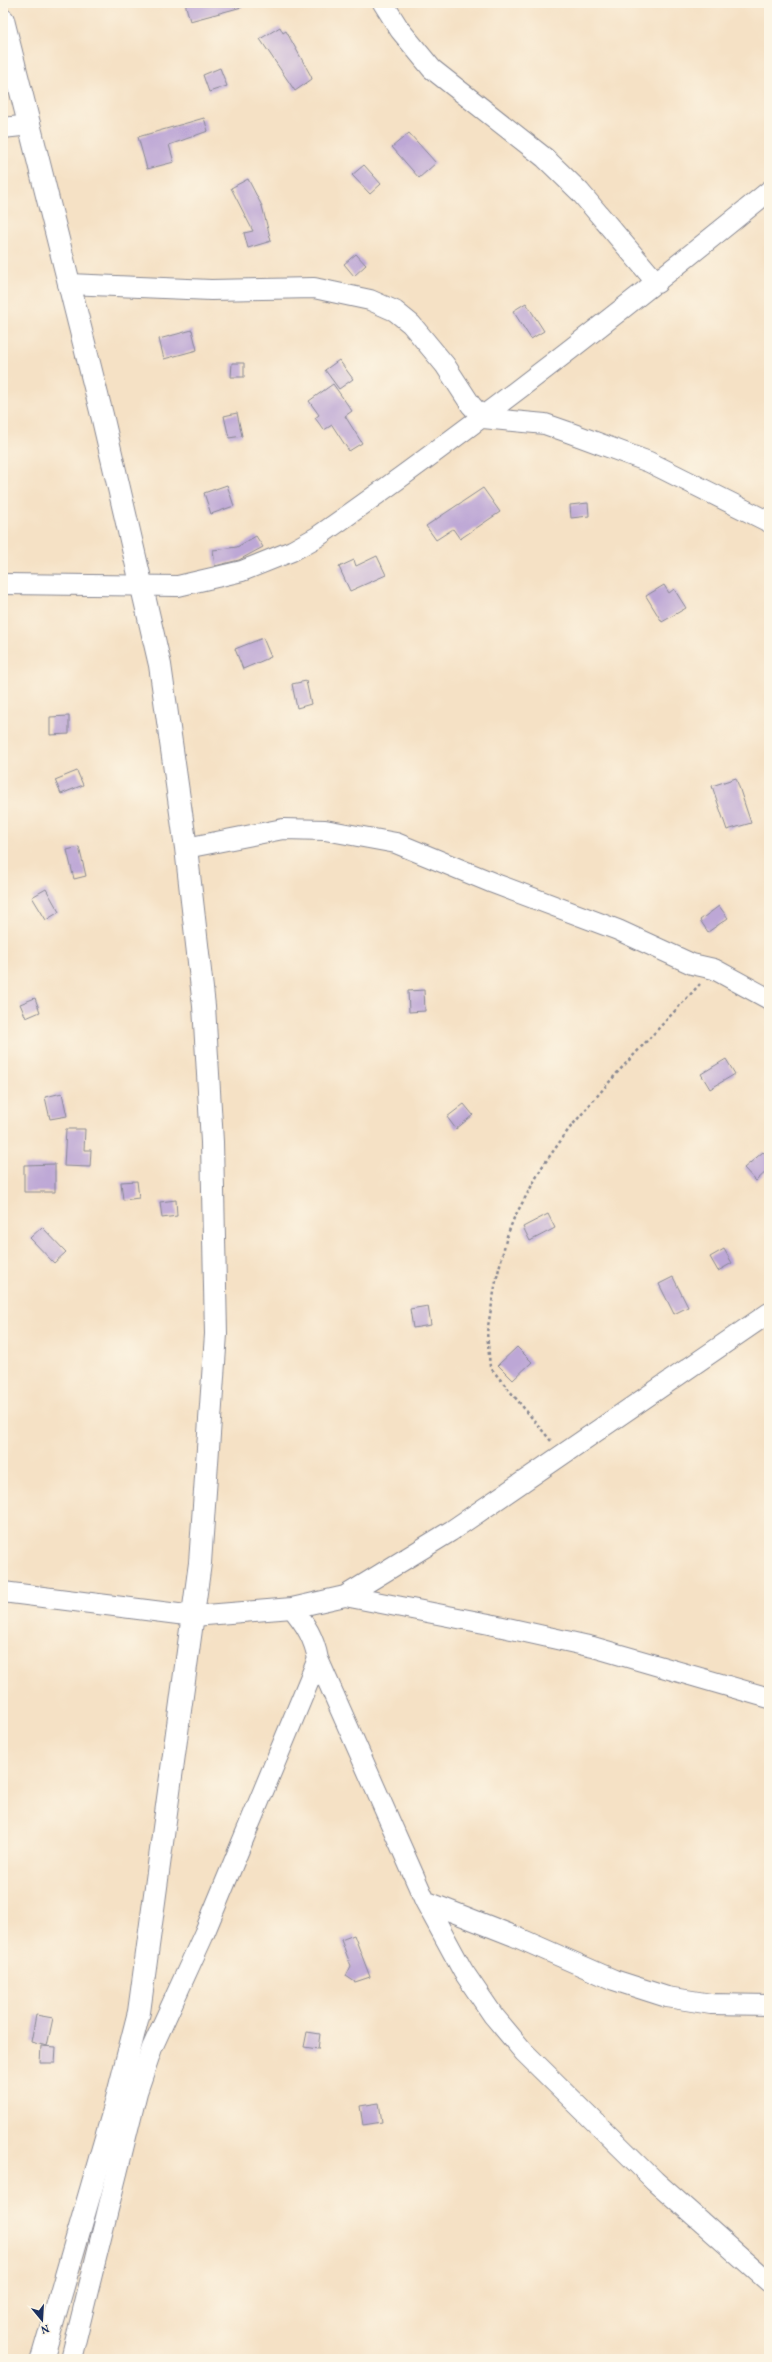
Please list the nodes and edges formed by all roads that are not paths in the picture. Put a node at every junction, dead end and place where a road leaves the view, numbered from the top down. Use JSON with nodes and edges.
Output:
{"nodes":[{"id":1,"x":383,"y":3,"type":"edge"},
{"id":2,"x":3,"y":20,"type":"edge"},
{"id":3,"x":30,"y":125,"type":"junction"},
{"id":4,"x":3,"y":128,"type":"edge"},
{"id":5,"x":769,"y":191,"type":"edge"},
{"id":6,"x":657,"y":282,"type":"junction"},
{"id":7,"x":68,"y":284,"type":"junction"},
{"id":8,"x":483,"y":418,"type":"junction"},
{"id":9,"x":769,"y":522,"type":"edge"},
{"id":10,"x":3,"y":584,"type":"edge"},
{"id":11,"x":142,"y":586,"type":"junction"},
{"id":12,"x":186,"y":848,"type":"junction"},
{"id":13,"x":769,"y":999,"type":"edge"},
{"id":14,"x":769,"y":1313,"type":"edge"},
{"id":15,"x":3,"y":1592,"type":"edge"},
{"id":16,"x":345,"y":1596,"type":"junction"},
{"id":17,"x":292,"y":1608,"type":"junction"},
{"id":18,"x":194,"y":1616,"type":"junction"},
{"id":19,"x":318,"y":1660,"type":"junction"},
{"id":20,"x":769,"y":1698,"type":"edge"},
{"id":21,"x":425,"y":1901,"type":"junction"},
{"id":22,"x":769,"y":2005,"type":"edge"},
{"id":23,"x":769,"y":2282,"type":"edge"},
{"id":24,"x":42,"y":2359,"type":"edge"},
{"id":25,"x":71,"y":2359,"type":"edge"}],
"edges":[{"from":1,"to":6,"type":"street"},
{"from":2,"to":3,"type":"street"},
{"from":3,"to":4,"type":"street"},
{"from":3,"to":7,"type":"street"},
{"from":5,"to":6,"type":"street"},
{"from":6,"to":8,"type":"street"},
{"from":7,"to":8,"type":"street"},
{"from":7,"to":11,"type":"street"},
{"from":8,"to":9,"type":"street"},
{"from":8,"to":11,"type":"street"},
{"from":10,"to":11,"type":"street"},
{"from":11,"to":12,"type":"street"},
{"from":12,"to":13,"type":"street"},
{"from":12,"to":18,"type":"street"},
{"from":14,"to":16,"type":"street"},
{"from":15,"to":18,"type":"street"},
{"from":16,"to":17,"type":"street"},
{"from":16,"to":20,"type":"street"},
{"from":17,"to":18,"type":"street"},
{"from":17,"to":19,"type":"street"},
{"from":18,"to":24,"type":"street"},
{"from":19,"to":21,"type":"street"},
{"from":19,"to":25,"type":"street"},
{"from":21,"to":22,"type":"street"},
{"from":21,"to":23,"type":"street"}]}
